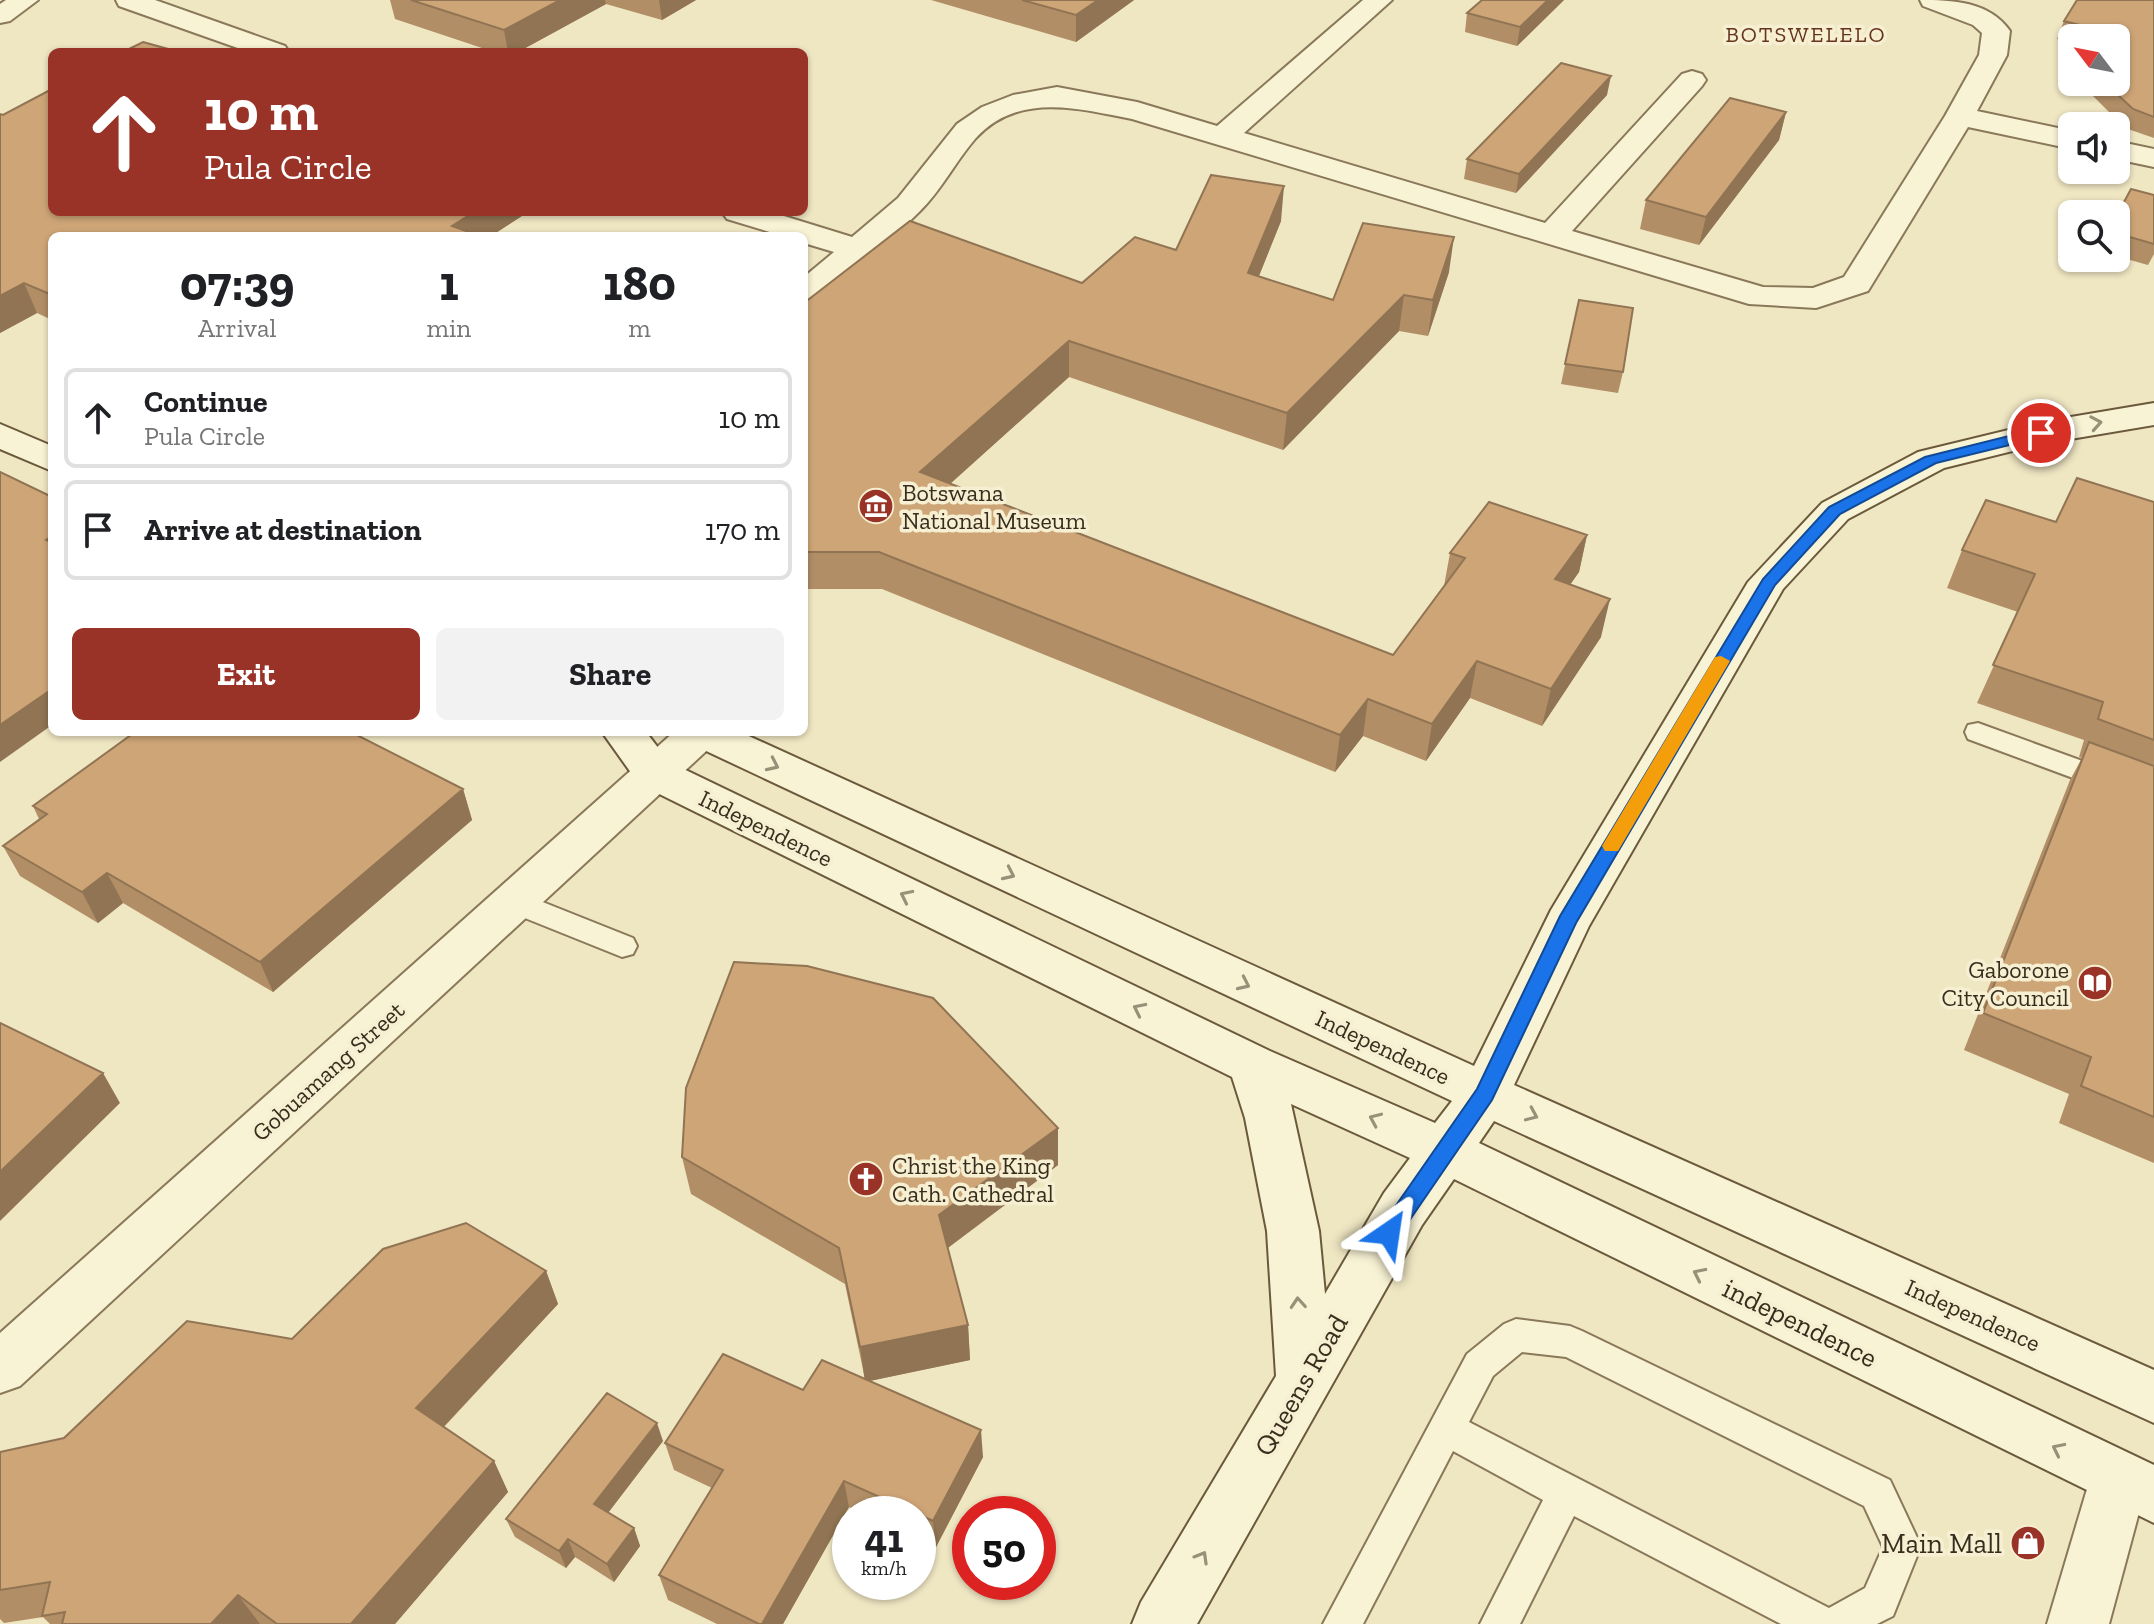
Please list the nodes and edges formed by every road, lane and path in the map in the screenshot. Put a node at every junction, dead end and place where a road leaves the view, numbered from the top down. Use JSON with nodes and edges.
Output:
{"nodes":[{"id":1,"x":25,"y":0,"type":"edge"},
{"id":2,"x":129,"y":0,"type":"edge"},
{"id":3,"x":1379,"y":0,"type":"edge"},
{"id":4,"x":1933,"y":0,"type":"edge"},
{"id":5,"x":0,"y":15,"type":"edge"},
{"id":6,"x":264,"y":48,"type":"edge"},
{"id":7,"x":1692,"y":80,"type":"dead end"},
{"id":8,"x":1960,"y":116,"type":"junction"},
{"id":9,"x":1223,"y":136,"type":"junction"},
{"id":10,"x":2058,"y":137,"type":"edge"},
{"id":11,"x":2130,"y":153,"type":"edge"},
{"id":12,"x":2154,"y":158,"type":"edge"},
{"id":13,"x":751,"y":216,"type":"edge"},
{"id":14,"x":803,"y":232,"type":"edge"},
{"id":15,"x":808,"y":234,"type":"edge"},
{"id":16,"x":1552,"y":234,"type":"junction"},
{"id":17,"x":855,"y":248,"type":"junction"},
{"id":18,"x":808,"y":290,"type":"edge"},
{"id":19,"x":2154,"y":414,"type":"edge"},
{"id":20,"x":0,"y":435,"type":"edge"},
{"id":21,"x":48,"y":458,"type":"edge"},
{"id":22,"x":1978,"y":732,"type":"dead end"},
{"id":23,"x":626,"y":736,"type":"edge"},
{"id":24,"x":697,"y":736,"type":"edge"},
{"id":25,"x":711,"y":736,"type":"edge"},
{"id":26,"x":654,"y":773,"type":"junction"},
{"id":27,"x":2154,"y":798,"type":"edge"},
{"id":28,"x":515,"y":902,"type":"junction"},
{"id":29,"x":622,"y":946,"type":"dead end"},
{"id":30,"x":1253,"y":1065,"type":"junction"},
{"id":31,"x":1485,"y":1094,"type":"junction"},
{"id":32,"x":1446,"y":1151,"type":"junction"},
{"id":33,"x":0,"y":1368,"type":"edge"},
{"id":34,"x":1304,"y":1380,"type":"junction"},
{"id":35,"x":2154,"y":1397,"type":"edge"},
{"id":36,"x":1447,"y":1429,"type":"junction"},
{"id":37,"x":2136,"y":1487,"type":"edge"},
{"id":38,"x":1566,"y":1493,"type":"junction"},
{"id":39,"x":1163,"y":1624,"type":"edge"},
{"id":40,"x":1342,"y":1624,"type":"edge"},
{"id":41,"x":1499,"y":1624,"type":"edge"},
{"id":42,"x":1821,"y":1624,"type":"edge"},
{"id":43,"x":1838,"y":1624,"type":"edge"},
{"id":44,"x":2078,"y":1624,"type":"edge"}],
"edges":[{"from":1,"to":5,"type":"street"},
{"from":2,"to":6,"type":"street"},
{"from":3,"to":9,"type":"street"},
{"from":4,"to":8,"type":"street"},
{"from":7,"to":16,"type":"street"},
{"from":8,"to":10,"type":"street"},
{"from":8,"to":16,"type":"street"},
{"from":9,"to":16,"type":"street"},
{"from":9,"to":17,"type":"street"},
{"from":11,"to":12,"type":"street"},
{"from":13,"to":14,"type":"street"},
{"from":15,"to":17,"type":"street"},
{"from":17,"to":18,"type":"street"},
{"from":31,"to":19,"type":"street","name":"Queens Road","one_way":true},
{"from":20,"to":21,"type":"street"},
{"from":22,"to":27,"type":"lane"},
{"from":23,"to":26,"type":"street","name":"Independence"},
{"from":24,"to":26,"type":"street","name":"Gobuamang Street"},
{"from":25,"to":31,"type":"street","name":"Independence","one_way":true},
{"from":26,"to":28,"type":"street","name":"Gobuamang Street"},
{"from":30,"to":26,"type":"street","name":"Independence","one_way":true},
{"from":28,"to":29,"type":"lane"},
{"from":28,"to":33,"type":"street","name":"Gobuamang Street"},
{"from":32,"to":30,"type":"street","name":"Independence","one_way":true},
{"from":34,"to":30,"type":"street","one_way":true},
{"from":31,"to":32,"type":"street","name":"Queens Road"},
{"from":31,"to":35,"type":"street","name":"Independence","one_way":true},
{"from":32,"to":34,"type":"street","name":"Queens Road"},
{"from":37,"to":32,"type":"street","name":"independence","one_way":true},
{"from":39,"to":34,"type":"street","name":"Queens Road","one_way":true},
{"from":36,"to":38,"type":"lane"},
{"from":36,"to":40,"type":"lane"},
{"from":36,"to":43,"type":"lane"},
{"from":37,"to":44,"type":"street"},
{"from":38,"to":41,"type":"lane"},
{"from":38,"to":42,"type":"lane"}]}
